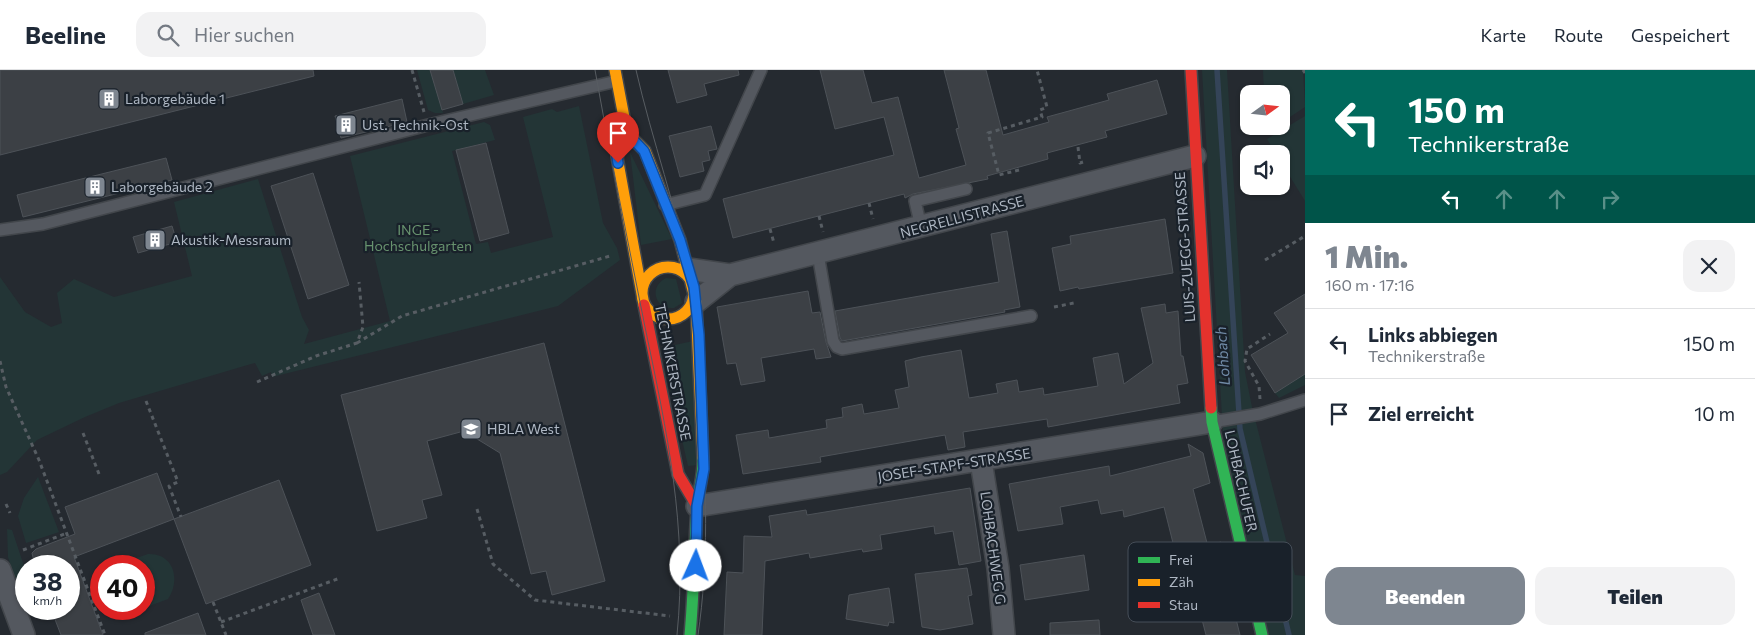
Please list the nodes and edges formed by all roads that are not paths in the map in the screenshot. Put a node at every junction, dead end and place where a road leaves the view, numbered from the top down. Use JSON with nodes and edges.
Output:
{"nodes":[{"id":1,"x":761,"y":70,"type":"edge"},
{"id":2,"x":1191,"y":70,"type":"edge"},
{"id":3,"x":616,"y":76,"type":"edge"},
{"id":4,"x":627,"y":133,"type":"junction"},
{"id":5,"x":1195,"y":156,"type":"junction"},
{"id":6,"x":966,"y":189,"type":"dead end"},
{"id":7,"x":666,"y":205,"type":"junction"},
{"id":8,"x":922,"y":227,"type":"junction"},
{"id":9,"x":0,"y":230,"type":"edge"},
{"id":10,"x":821,"y":244,"type":"junction"},
{"id":11,"x":730,"y":276,"type":"junction"},
{"id":12,"x":689,"y":286,"type":"junction"},
{"id":13,"x":643,"y":298,"type":"junction"},
{"id":14,"x":1031,"y":316,"type":"dead end"},
{"id":15,"x":1305,"y":400,"type":"edge"},
{"id":16,"x":1220,"y":421,"type":"junction"},
{"id":17,"x":981,"y":461,"type":"junction"},
{"id":18,"x":697,"y":506,"type":"junction"},
{"id":19,"x":1244,"y":542,"type":"edge"},
{"id":20,"x":0,"y":570,"type":"edge"},
{"id":21,"x":1259,"y":622,"type":"edge"},
{"id":22,"x":24,"y":635,"type":"edge"},
{"id":23,"x":690,"y":635,"type":"edge"},
{"id":24,"x":1004,"y":635,"type":"edge"},
{"id":25,"x":1262,"y":635,"type":"edge"}],
"edges":[{"from":1,"to":7,"type":"lane"},
{"from":2,"to":5,"type":"street","name":"LUIS-ZUEGG-STRASSE"},
{"from":3,"to":4,"type":"street"},
{"from":3,"to":9,"type":"lane"},
{"from":4,"to":7,"type":"street","name":"TECHNIKERSTRASSE"},
{"from":4,"to":13,"type":"street","name":"TECHNIKERSTRASSE"},
{"from":5,"to":8,"type":"street","name":"NEGRELLISTRASSE"},
{"from":5,"to":16,"type":"street","name":"LUIS-ZUEGG-STRASSE"},
{"from":6,"to":8,"type":"lane"},
{"from":7,"to":12,"type":"street","name":"TECHNIKERSTRASSE"},
{"from":8,"to":10,"type":"street","name":"NEGRELLISTRASSE"},
{"from":10,"to":11,"type":"street","name":"NEGRELLISTRASSE"},
{"from":10,"to":14,"type":"lane"},
{"from":11,"to":12,"type":"street","name":"NEGRELLISTRASSE"},
{"from":11,"to":12,"type":"street","name":"NEGRELLISTRASSE"},
{"from":12,"to":13,"type":"street","name":"TECHNIKERSTRASSE"},
{"from":12,"to":13,"type":"street","name":"TECHNIKERSTRASSE"},
{"from":12,"to":18,"type":"street","name":"TECHNIKERSTRASSE"},
{"from":13,"to":18,"type":"street","name":"TECHNIKERSTRASSE"},
{"from":15,"to":16,"type":"lane"},
{"from":16,"to":17,"type":"street","name":"JOSEF-STAPF-STRASSE"},
{"from":16,"to":19,"type":"street","name":"LOHBACHUFER"},
{"from":17,"to":18,"type":"street","name":"JOSEF-STAPF-STRASSE"},
{"from":17,"to":24,"type":"street","name":"LOHBACHWEG G"},
{"from":18,"to":23,"type":"street","name":"TECHNIKERSTRASSE"},
{"from":20,"to":22,"type":"street"},
{"from":21,"to":25,"type":"street","name":"LOHBACHUFER"}]}
